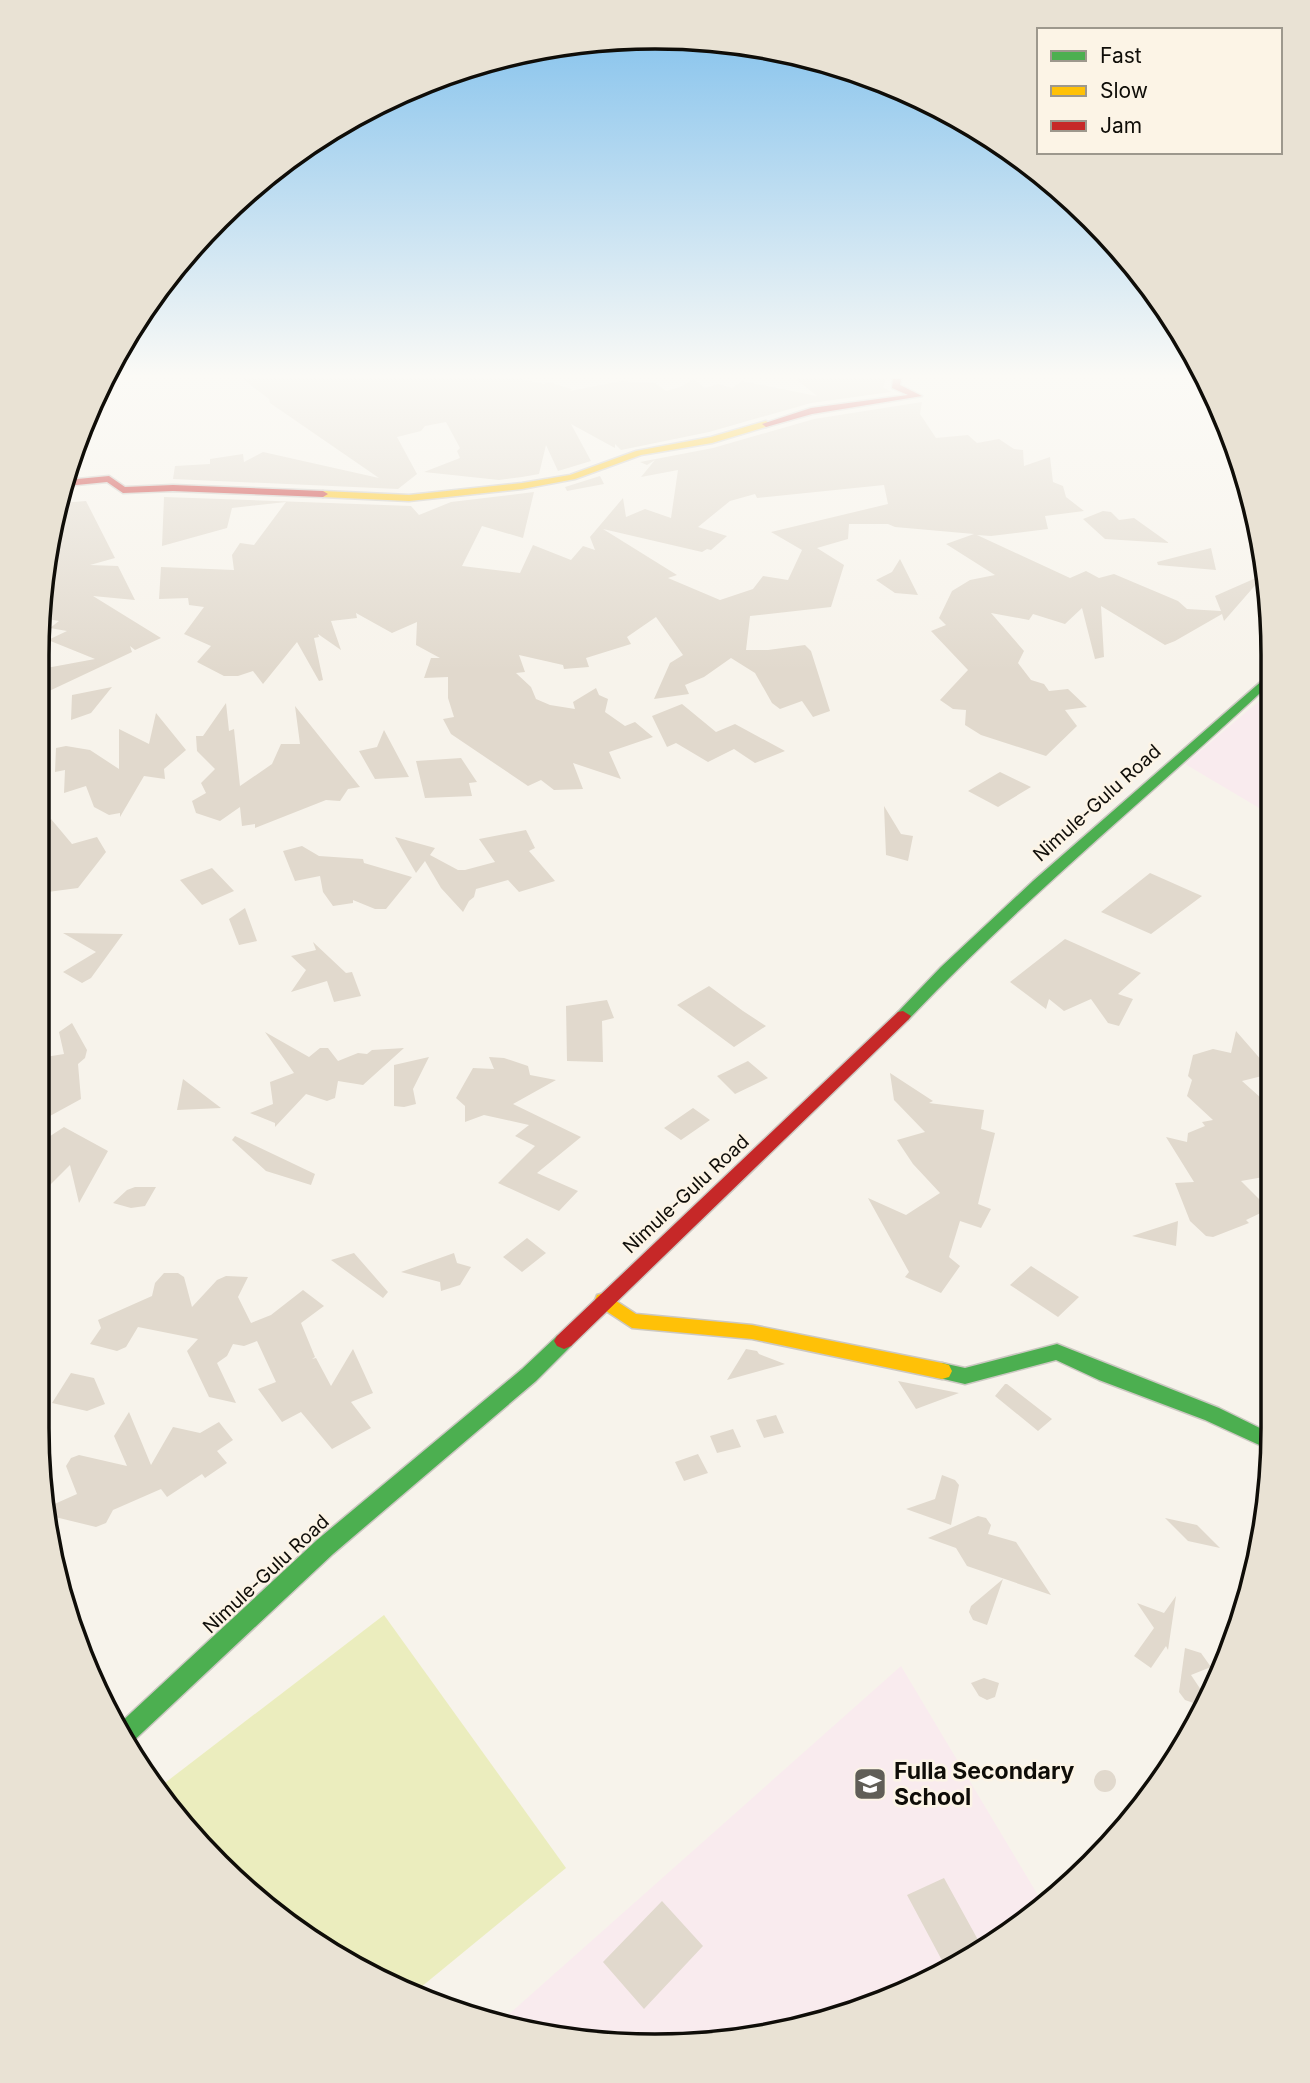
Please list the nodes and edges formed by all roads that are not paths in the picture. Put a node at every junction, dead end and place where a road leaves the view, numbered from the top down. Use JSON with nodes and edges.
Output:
{"nodes":[{"id":1,"x":574,"y":476,"type":"edge"},
{"id":2,"x":75,"y":482,"type":"edge"},
{"id":3,"x":1261,"y":685,"type":"edge"},
{"id":4,"x":604,"y":1300,"type":"junction"},
{"id":5,"x":1261,"y":1438,"type":"edge"},
{"id":6,"x":130,"y":1731,"type":"edge"}],
"edges":[{"from":1,"to":2,"type":"street"},
{"from":3,"to":4,"type":"street","name":"Nimule-Gulu Road"},
{"from":4,"to":5,"type":"street"},
{"from":4,"to":6,"type":"street","name":"Nimule-Gulu Road"}]}
